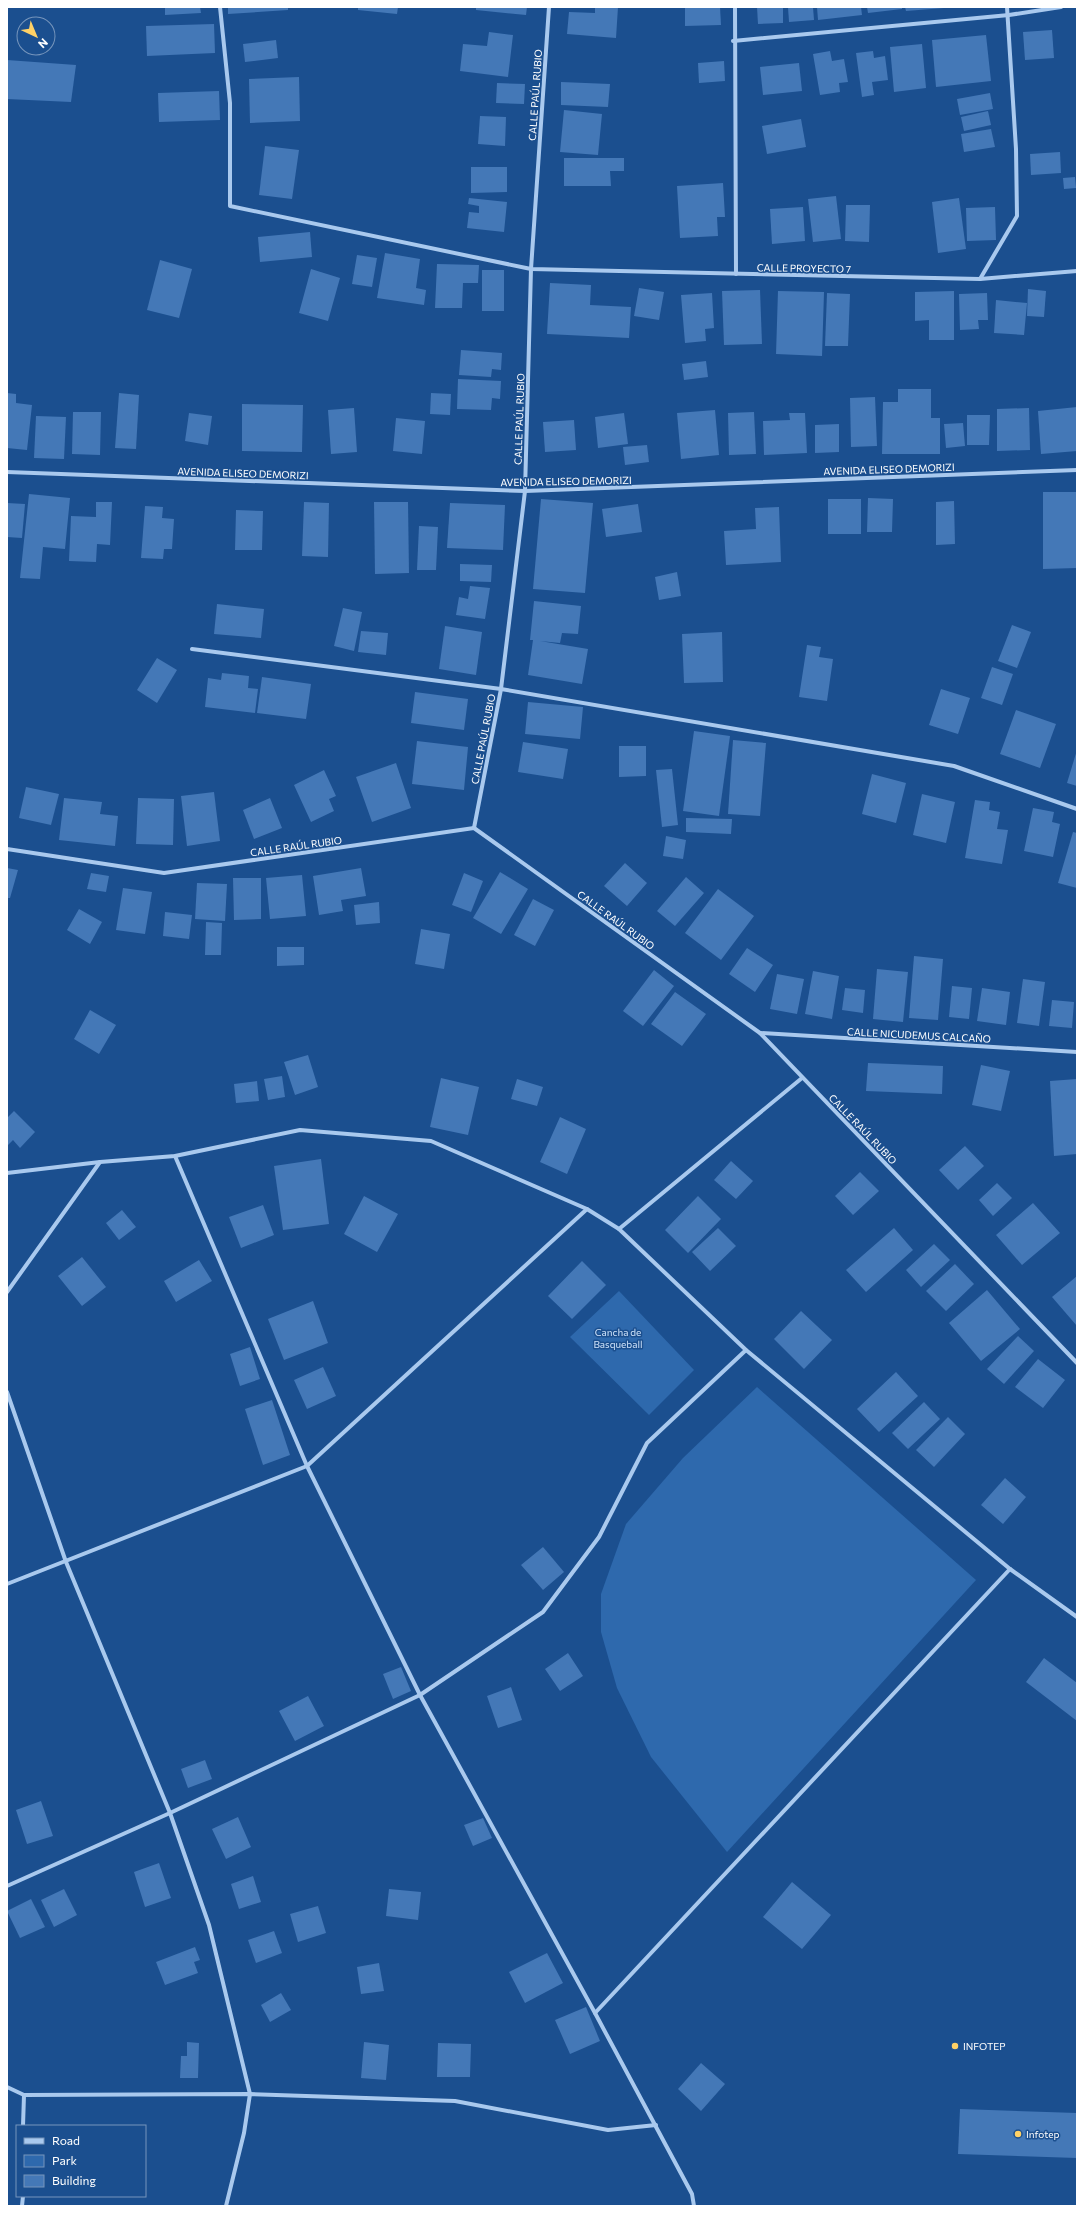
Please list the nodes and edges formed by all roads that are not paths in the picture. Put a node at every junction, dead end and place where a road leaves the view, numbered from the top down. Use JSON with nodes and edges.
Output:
{"nodes":[{"id":1,"x":220,"y":7,"type":"edge"},
{"id":2,"x":549,"y":7,"type":"edge"},
{"id":3,"x":735,"y":7,"type":"edge"},
{"id":4,"x":1007,"y":7,"type":"edge"},
{"id":5,"x":1061,"y":7,"type":"edge"},
{"id":6,"x":1009,"y":14,"type":"junction"},
{"id":7,"x":734,"y":41,"type":"junction"},
{"id":8,"x":531,"y":270,"type":"junction"},
{"id":9,"x":1077,"y":271,"type":"edge"},
{"id":10,"x":736,"y":274,"type":"junction"},
{"id":11,"x":980,"y":279,"type":"junction"},
{"id":12,"x":1077,"y":470,"type":"edge"},
{"id":13,"x":7,"y":472,"type":"edge"},
{"id":14,"x":525,"y":492,"type":"junction"},
{"id":15,"x":192,"y":649,"type":"dead end"},
{"id":16,"x":501,"y":689,"type":"junction"},
{"id":17,"x":1077,"y":809,"type":"edge"},
{"id":18,"x":474,"y":828,"type":"junction"},
{"id":19,"x":7,"y":849,"type":"edge"},
{"id":20,"x":760,"y":1034,"type":"junction"},
{"id":21,"x":1077,"y":1052,"type":"edge"},
{"id":22,"x":802,"y":1078,"type":"junction"},
{"id":23,"x":175,"y":1156,"type":"junction"},
{"id":24,"x":100,"y":1162,"type":"junction"},
{"id":25,"x":7,"y":1173,"type":"edge"},
{"id":26,"x":587,"y":1209,"type":"junction"},
{"id":27,"x":619,"y":1229,"type":"junction"},
{"id":28,"x":7,"y":1292,"type":"edge"},
{"id":29,"x":746,"y":1350,"type":"junction"},
{"id":30,"x":1077,"y":1364,"type":"edge"},
{"id":31,"x":7,"y":1392,"type":"edge"},
{"id":32,"x":307,"y":1466,"type":"junction"},
{"id":33,"x":66,"y":1562,"type":"junction"},
{"id":34,"x":1010,"y":1569,"type":"junction"},
{"id":35,"x":7,"y":1584,"type":"edge"},
{"id":36,"x":1077,"y":1617,"type":"edge"},
{"id":37,"x":420,"y":1695,"type":"junction"},
{"id":38,"x":170,"y":1813,"type":"junction"},
{"id":39,"x":7,"y":1886,"type":"edge"},
{"id":40,"x":595,"y":2013,"type":"junction"},
{"id":41,"x":7,"y":2087,"type":"edge"},
{"id":42,"x":250,"y":2094,"type":"junction"},
{"id":43,"x":24,"y":2095,"type":"junction"},
{"id":44,"x":23,"y":2125,"type":"edge"},
{"id":45,"x":656,"y":2125,"type":"junction"},
{"id":46,"x":226,"y":2206,"type":"edge"},
{"id":47,"x":694,"y":2206,"type":"edge"}],
"edges":[{"from":1,"to":8,"type":"street","name":"CALLE PROYECTO 7"},
{"from":2,"to":8,"type":"street","name":"CALLE PAÚL RUBIO"},
{"from":3,"to":7,"type":"street"},
{"from":4,"to":6,"type":"street"},
{"from":5,"to":6,"type":"street"},
{"from":6,"to":7,"type":"street"},
{"from":6,"to":11,"type":"street"},
{"from":7,"to":10,"type":"street"},
{"from":8,"to":10,"type":"street","name":"CALLE PROYECTO 7"},
{"from":8,"to":14,"type":"street","name":"CALLE PAÚL RUBIO"},
{"from":9,"to":11,"type":"street","name":"CALLE PROYECTO 7"},
{"from":10,"to":11,"type":"street","name":"CALLE PROYECTO 7"},
{"from":12,"to":14,"type":"street","name":"AVENIDA ELISEO DEMORIZI"},
{"from":13,"to":14,"type":"street","name":"AVENIDA ELISEO DEMORIZI"},
{"from":14,"to":16,"type":"street","name":"CALLE PAÚL RUBIO"},
{"from":15,"to":16,"type":"street"},
{"from":16,"to":17,"type":"street"},
{"from":16,"to":18,"type":"street","name":"CALLE PAÚL RUBIO"},
{"from":18,"to":19,"type":"street","name":"CALLE RAÚL RUBIO"},
{"from":18,"to":20,"type":"street","name":"CALLE RAÚL RUBIO"},
{"from":20,"to":21,"type":"street","name":"CALLE NICUDEMUS CALCAÑO"},
{"from":20,"to":22,"type":"street","name":"CALLE RAÚL RUBIO"},
{"from":22,"to":27,"type":"street"},
{"from":22,"to":30,"type":"street","name":"CALLE RAÚL RUBIO"},
{"from":23,"to":24,"type":"street"},
{"from":23,"to":26,"type":"street"},
{"from":23,"to":32,"type":"street"},
{"from":24,"to":25,"type":"street"},
{"from":24,"to":28,"type":"street"},
{"from":26,"to":27,"type":"street"},
{"from":26,"to":32,"type":"street"},
{"from":27,"to":29,"type":"street"},
{"from":29,"to":34,"type":"street"},
{"from":29,"to":37,"type":"street"},
{"from":31,"to":33,"type":"street"},
{"from":32,"to":33,"type":"street"},
{"from":32,"to":37,"type":"street"},
{"from":33,"to":35,"type":"street"},
{"from":33,"to":38,"type":"street"},
{"from":34,"to":36,"type":"street"},
{"from":34,"to":40,"type":"street"},
{"from":37,"to":38,"type":"street"},
{"from":37,"to":40,"type":"street"},
{"from":38,"to":39,"type":"street"},
{"from":38,"to":42,"type":"street"},
{"from":40,"to":45,"type":"street"},
{"from":41,"to":43,"type":"street"},
{"from":42,"to":43,"type":"street"},
{"from":42,"to":45,"type":"street"},
{"from":42,"to":46,"type":"street"},
{"from":43,"to":44,"type":"street"},
{"from":45,"to":47,"type":"street"}]}
